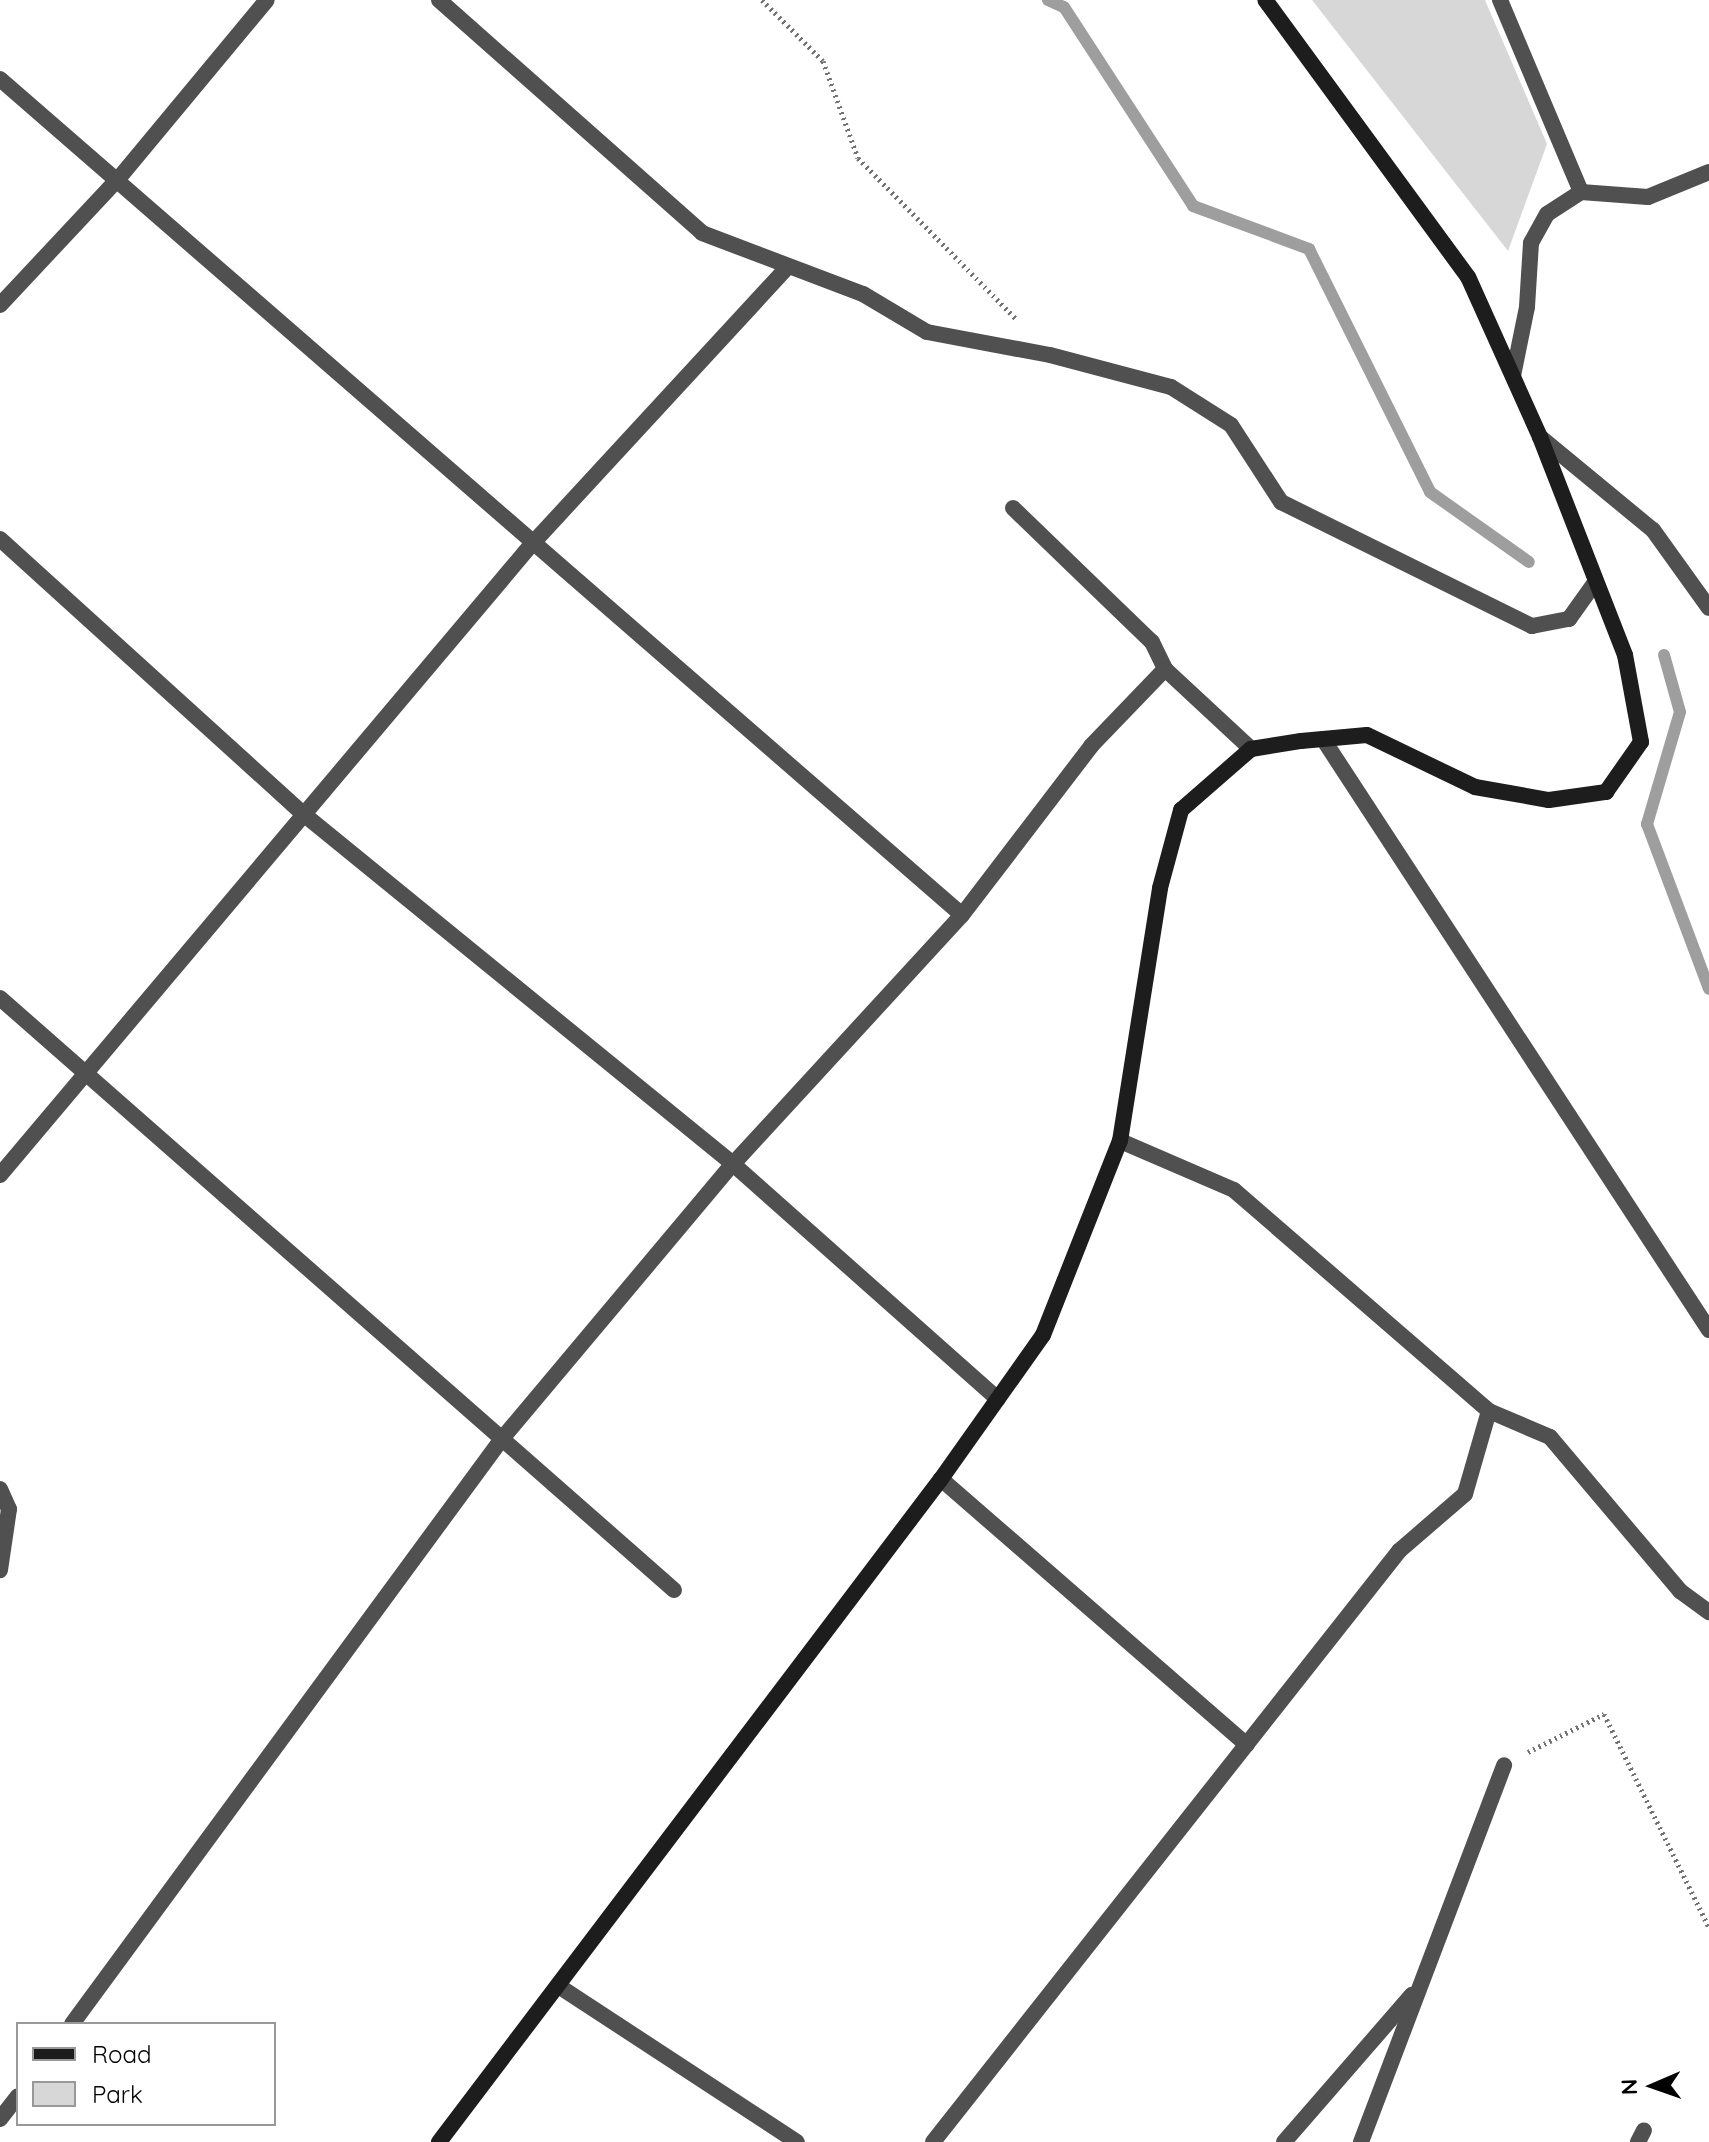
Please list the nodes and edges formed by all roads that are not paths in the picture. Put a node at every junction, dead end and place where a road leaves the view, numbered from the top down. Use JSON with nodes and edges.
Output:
{"nodes":[{"id":1,"x":267,"y":0,"type":"edge"},
{"id":2,"x":439,"y":0,"type":"edge"},
{"id":3,"x":1265,"y":0,"type":"edge"},
{"id":4,"x":1500,"y":0,"type":"edge"},
{"id":5,"x":0,"y":79,"type":"edge"},
{"id":6,"x":1709,"y":172,"type":"edge"},
{"id":7,"x":119,"y":178,"type":"junction"},
{"id":8,"x":1581,"y":192,"type":"junction"},
{"id":9,"x":786,"y":269,"type":"junction"},
{"id":10,"x":0,"y":305,"type":"edge"},
{"id":11,"x":1513,"y":376,"type":"junction"},
{"id":12,"x":1540,"y":437,"type":"junction"},
{"id":13,"x":1013,"y":508,"type":"dead end"},
{"id":14,"x":0,"y":539,"type":"edge"},
{"id":15,"x":532,"y":544,"type":"junction"},
{"id":16,"x":1594,"y":584,"type":"junction"},
{"id":17,"x":1709,"y":608,"type":"edge"},
{"id":18,"x":1165,"y":669,"type":"junction"},
{"id":19,"x":1323,"y":739,"type":"junction"},
{"id":20,"x":1251,"y":749,"type":"junction"},
{"id":21,"x":301,"y":812,"type":"junction"},
{"id":22,"x":962,"y":915,"type":"junction"},
{"id":23,"x":0,"y":998,"type":"edge"},
{"id":24,"x":86,"y":1074,"type":"junction"},
{"id":25,"x":1120,"y":1141,"type":"junction"},
{"id":26,"x":733,"y":1164,"type":"junction"},
{"id":27,"x":0,"y":1175,"type":"edge"},
{"id":28,"x":1709,"y":1330,"type":"edge"},
{"id":29,"x":998,"y":1399,"type":"junction"},
{"id":30,"x":1489,"y":1411,"type":"junction"},
{"id":31,"x":501,"y":1440,"type":"junction"},
{"id":32,"x":941,"y":1479,"type":"junction"},
{"id":33,"x":0,"y":1489,"type":"edge"},
{"id":34,"x":0,"y":1570,"type":"edge"},
{"id":35,"x":674,"y":1590,"type":"dead end"},
{"id":36,"x":1709,"y":1612,"type":"edge"},
{"id":37,"x":1247,"y":1745,"type":"junction"},
{"id":38,"x":1504,"y":1765,"type":"road end"},
{"id":39,"x":1420,"y":1986,"type":"junction"},
{"id":40,"x":560,"y":1987,"type":"junction"},
{"id":41,"x":73,"y":2022,"type":"edge"},
{"id":42,"x":16,"y":2099,"type":"edge"},
{"id":43,"x":0,"y":2119,"type":"edge"},
{"id":44,"x":439,"y":2142,"type":"edge"},
{"id":45,"x":797,"y":2142,"type":"edge"},
{"id":46,"x":933,"y":2142,"type":"edge"},
{"id":47,"x":1284,"y":2142,"type":"edge"},
{"id":48,"x":1361,"y":2142,"type":"edge"}],
"edges":[{"from":1,"to":7,"type":"street"},
{"from":2,"to":9,"type":"street"},
{"from":3,"to":11,"type":"street"},
{"from":4,"to":8,"type":"street"},
{"from":5,"to":7,"type":"street"},
{"from":6,"to":8,"type":"street"},
{"from":7,"to":10,"type":"street"},
{"from":7,"to":15,"type":"street"},
{"from":8,"to":11,"type":"street"},
{"from":9,"to":15,"type":"street"},
{"from":9,"to":16,"type":"street"},
{"from":11,"to":12,"type":"street"},
{"from":12,"to":16,"type":"street"},
{"from":12,"to":17,"type":"street"},
{"from":13,"to":18,"type":"street"},
{"from":14,"to":21,"type":"street"},
{"from":15,"to":21,"type":"street"},
{"from":15,"to":22,"type":"street"},
{"from":16,"to":19,"type":"street"},
{"from":18,"to":20,"type":"street"},
{"from":18,"to":22,"type":"street"},
{"from":19,"to":20,"type":"street"},
{"from":19,"to":28,"type":"street"},
{"from":20,"to":25,"type":"street"},
{"from":21,"to":24,"type":"street"},
{"from":21,"to":26,"type":"street"},
{"from":22,"to":26,"type":"street"},
{"from":23,"to":24,"type":"street"},
{"from":24,"to":27,"type":"street"},
{"from":24,"to":31,"type":"street"},
{"from":25,"to":29,"type":"street"},
{"from":25,"to":30,"type":"street"},
{"from":26,"to":29,"type":"street"},
{"from":26,"to":31,"type":"street"},
{"from":29,"to":32,"type":"street"},
{"from":30,"to":36,"type":"street"},
{"from":30,"to":37,"type":"street"},
{"from":31,"to":35,"type":"street"},
{"from":31,"to":41,"type":"street"},
{"from":32,"to":37,"type":"street"},
{"from":32,"to":40,"type":"street"},
{"from":33,"to":34,"type":"street"},
{"from":37,"to":46,"type":"street"},
{"from":38,"to":39,"type":"street"},
{"from":39,"to":47,"type":"street"},
{"from":39,"to":48,"type":"street"},
{"from":40,"to":44,"type":"street"},
{"from":40,"to":45,"type":"street"},
{"from":42,"to":43,"type":"street"}]}
